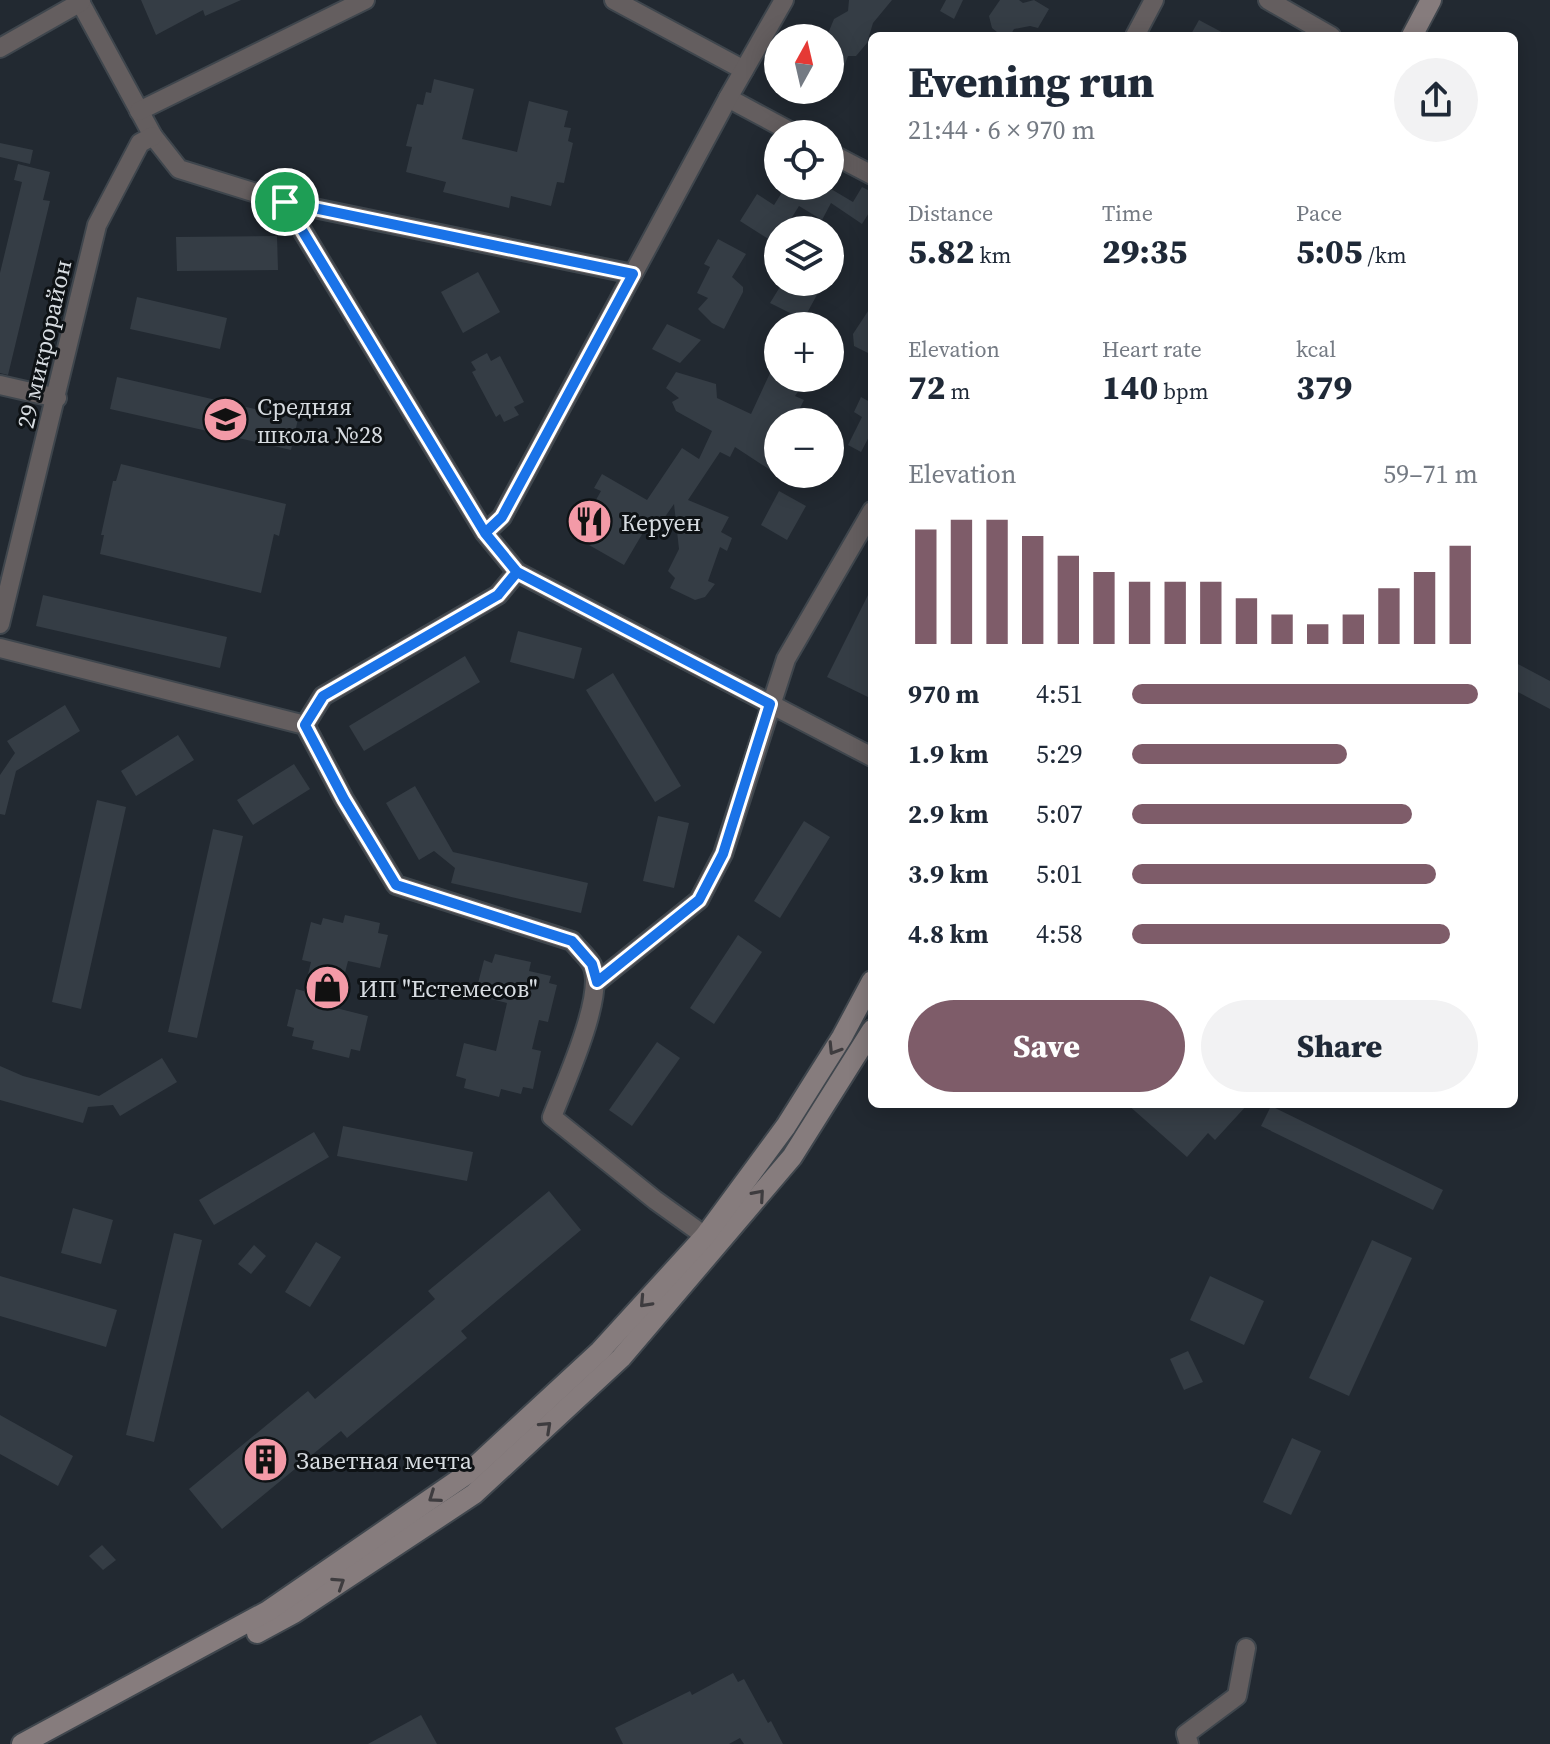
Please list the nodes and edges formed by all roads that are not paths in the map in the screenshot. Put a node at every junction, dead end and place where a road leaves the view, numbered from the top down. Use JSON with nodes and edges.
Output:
{"nodes":[{"id":1,"x":365,"y":0,"type":"edge"},
{"id":2,"x":614,"y":0,"type":"edge"},
{"id":3,"x":784,"y":0,"type":"edge"},
{"id":4,"x":1154,"y":0,"type":"edge"},
{"id":5,"x":1268,"y":0,"type":"edge"},
{"id":6,"x":1415,"y":0,"type":"edge"},
{"id":7,"x":1431,"y":0,"type":"edge"},
{"id":8,"x":80,"y":1,"type":"edge"},
{"id":9,"x":1137,"y":32,"type":"edge"},
{"id":10,"x":1324,"y":32,"type":"edge"},
{"id":11,"x":1398,"y":32,"type":"edge"},
{"id":12,"x":1414,"y":32,"type":"edge"},
{"id":13,"x":0,"y":48,"type":"edge"},
{"id":14,"x":744,"y":70,"type":"junction"},
{"id":15,"x":728,"y":98,"type":"junction"},
{"id":16,"x":139,"y":111,"type":"junction"},
{"id":17,"x":769,"y":120,"type":"edge"},
{"id":18,"x":153,"y":136,"type":"junction"},
{"id":19,"x":844,"y":160,"type":"edge"},
{"id":20,"x":868,"y":173,"type":"edge"},
{"id":21,"x":285,"y":202,"type":"junction"},
{"id":22,"x":633,"y":274,"type":"junction"},
{"id":23,"x":0,"y":385,"type":"edge"},
{"id":24,"x":57,"y":398,"type":"junction"},
{"id":25,"x":868,"y":518,"type":"edge"},
{"id":26,"x":485,"y":533,"type":"junction"},
{"id":27,"x":517,"y":572,"type":"junction"},
{"id":28,"x":0,"y":624,"type":"edge"},
{"id":29,"x":0,"y":648,"type":"edge"},
{"id":30,"x":770,"y":704,"type":"junction"},
{"id":31,"x":305,"y":725,"type":"junction"},
{"id":32,"x":868,"y":755,"type":"edge"},
{"id":33,"x":597,"y":982,"type":"junction"},
{"id":34,"x":868,"y":988,"type":"edge"},
{"id":35,"x":868,"y":1036,"type":"edge"},
{"id":36,"x":711,"y":1240,"type":"junction"},
{"id":37,"x":1246,"y":1648,"type":"dead end"},
{"id":38,"x":211,"y":1650,"type":"junction"},
{"id":39,"x":22,"y":1744,"type":"edge"},
{"id":40,"x":51,"y":1744,"type":"edge"},
{"id":41,"x":1189,"y":1744,"type":"edge"}],
"edges":[{"from":1,"to":16,"type":"street"},
{"from":2,"to":14,"type":"street"},
{"from":3,"to":14,"type":"street"},
{"from":4,"to":9,"type":"street"},
{"from":5,"to":10,"type":"street"},
{"from":6,"to":11,"type":"main road"},
{"from":7,"to":12,"type":"main road"},
{"from":8,"to":13,"type":"street"},
{"from":8,"to":16,"type":"street"},
{"from":14,"to":15,"type":"street"},
{"from":15,"to":17,"type":"street"},
{"from":15,"to":22,"type":"street"},
{"from":16,"to":18,"type":"street"},
{"from":18,"to":21,"type":"street"},
{"from":18,"to":24,"type":"street","name":"29 микрорайон"},
{"from":19,"to":20,"type":"street"},
{"from":21,"to":22,"type":"street"},
{"from":21,"to":26,"type":"street"},
{"from":22,"to":26,"type":"street"},
{"from":23,"to":24,"type":"street"},
{"from":24,"to":28,"type":"street","name":"29 микрорайон"},
{"from":25,"to":30,"type":"street"},
{"from":26,"to":27,"type":"street"},
{"from":27,"to":30,"type":"street"},
{"from":27,"to":31,"type":"street"},
{"from":29,"to":31,"type":"street"},
{"from":30,"to":32,"type":"street"},
{"from":30,"to":33,"type":"street"},
{"from":31,"to":33,"type":"street"},
{"from":33,"to":36,"type":"street"},
{"from":34,"to":36,"type":"main road","one_way":true},
{"from":36,"to":35,"type":"main road","one_way":true},
{"from":36,"to":38,"type":"main road"},
{"from":37,"to":41,"type":"street"},
{"from":38,"to":39,"type":"main road"},
{"from":38,"to":40,"type":"main road"}]}
